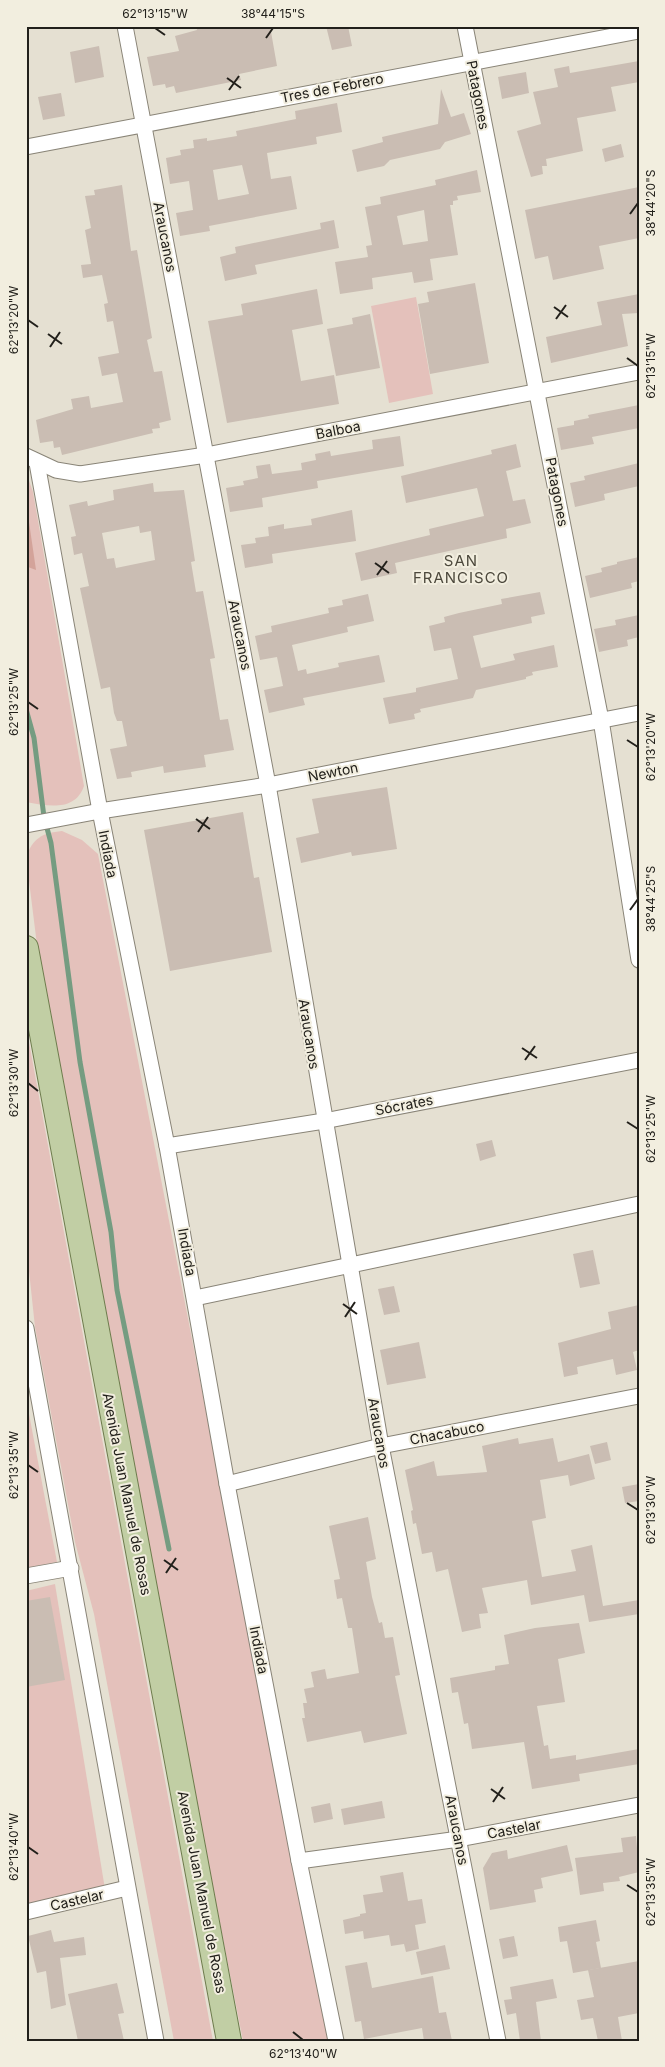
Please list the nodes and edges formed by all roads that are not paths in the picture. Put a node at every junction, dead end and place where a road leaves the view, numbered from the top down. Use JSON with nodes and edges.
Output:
{"nodes":[{"id":1,"x":125,"y":26,"type":"edge"},
{"id":2,"x":465,"y":26,"type":"edge"},
{"id":3,"x":639,"y":31,"type":"edge"},
{"id":4,"x":471,"y":62,"type":"junction"},
{"id":5,"x":144,"y":124,"type":"junction"},
{"id":6,"x":26,"y":147,"type":"edge"},
{"id":7,"x":639,"y":372,"type":"edge"},
{"id":8,"x":538,"y":392,"type":"junction"},
{"id":9,"x":206,"y":455,"type":"junction"},
{"id":10,"x":32,"y":459,"type":"edge"},
{"id":11,"x":639,"y":713,"type":"edge"},
{"id":12,"x":601,"y":720,"type":"junction"},
{"id":13,"x":268,"y":785,"type":"junction"},
{"id":14,"x":100,"y":811,"type":"junction"},
{"id":15,"x":26,"y":825,"type":"edge"},
{"id":16,"x":26,"y":948,"type":"edge"},
{"id":17,"x":639,"y":960,"type":"edge"},
{"id":18,"x":639,"y":1060,"type":"edge"},
{"id":19,"x":324,"y":1121,"type":"junction"},
{"id":20,"x":167,"y":1146,"type":"junction"},
{"id":21,"x":639,"y":1204,"type":"edge"},
{"id":22,"x":349,"y":1265,"type":"junction"},
{"id":23,"x":195,"y":1298,"type":"junction"},
{"id":24,"x":26,"y":1328,"type":"edge"},
{"id":25,"x":639,"y":1396,"type":"edge"},
{"id":26,"x":381,"y":1446,"type":"junction"},
{"id":27,"x":227,"y":1484,"type":"junction"},
{"id":28,"x":72,"y":1568,"type":"junction"},
{"id":29,"x":26,"y":1576,"type":"edge"},
{"id":30,"x":639,"y":1805,"type":"edge"},
{"id":31,"x":459,"y":1839,"type":"junction"},
{"id":32,"x":299,"y":1861,"type":"junction"},
{"id":33,"x":127,"y":1888,"type":"junction"},
{"id":34,"x":26,"y":1912,"type":"edge"},
{"id":35,"x":156,"y":2041,"type":"edge"},
{"id":36,"x":230,"y":2041,"type":"edge"},
{"id":37,"x":336,"y":2041,"type":"edge"},
{"id":38,"x":498,"y":2041,"type":"edge"}],
"edges":[{"from":1,"to":5,"type":"street","name":"Araucanos"},
{"from":2,"to":4,"type":"street","name":"Patagones"},
{"from":3,"to":4,"type":"street","name":"Tres de Febrero"},
{"from":4,"to":5,"type":"street","name":"Tres de Febrero"},
{"from":4,"to":8,"type":"street","name":"Patagones"},
{"from":5,"to":6,"type":"street","name":"Tres de Febrero"},
{"from":5,"to":9,"type":"street","name":"Araucanos"},
{"from":7,"to":8,"type":"street","name":"Balboa"},
{"from":8,"to":9,"type":"street","name":"Balboa"},
{"from":8,"to":12,"type":"street","name":"Patagones"},
{"from":9,"to":10,"type":"street","name":"Balboa"},
{"from":9,"to":13,"type":"street","name":"Araucanos"},
{"from":10,"to":14,"type":"street","name":"Indiada"},
{"from":11,"to":12,"type":"street","name":"Newton"},
{"from":12,"to":13,"type":"street","name":"Newton"},
{"from":12,"to":17,"type":"street","name":"Patagones"},
{"from":13,"to":14,"type":"street","name":"Newton"},
{"from":13,"to":19,"type":"street","name":"Araucanos"},
{"from":14,"to":15,"type":"street","name":"Newton"},
{"from":14,"to":20,"type":"street","name":"Indiada"},
{"from":16,"to":36,"type":"main road","name":"Avenida Juan Manuel de Rosas"},
{"from":18,"to":19,"type":"street","name":"Sócrates"},
{"from":19,"to":20,"type":"street","name":"Sócrates"},
{"from":19,"to":22,"type":"street","name":"Araucanos"},
{"from":20,"to":23,"type":"street","name":"Indiada"},
{"from":21,"to":22,"type":"street"},
{"from":22,"to":23,"type":"street"},
{"from":22,"to":26,"type":"street","name":"Araucanos"},
{"from":23,"to":27,"type":"street","name":"Indiada"},
{"from":24,"to":28,"type":"street"},
{"from":25,"to":26,"type":"street","name":"Chacabuco"},
{"from":26,"to":27,"type":"street","name":"Chacabuco"},
{"from":26,"to":31,"type":"street","name":"Araucanos"},
{"from":27,"to":32,"type":"street","name":"Indiada"},
{"from":28,"to":29,"type":"street"},
{"from":28,"to":33,"type":"street"},
{"from":30,"to":31,"type":"street","name":"Castelar"},
{"from":31,"to":32,"type":"street","name":"Castelar"},
{"from":31,"to":38,"type":"street","name":"Araucanos"},
{"from":32,"to":37,"type":"street","name":"Indiada"},
{"from":33,"to":34,"type":"street","name":"Castelar"},
{"from":33,"to":35,"type":"street"}]}
